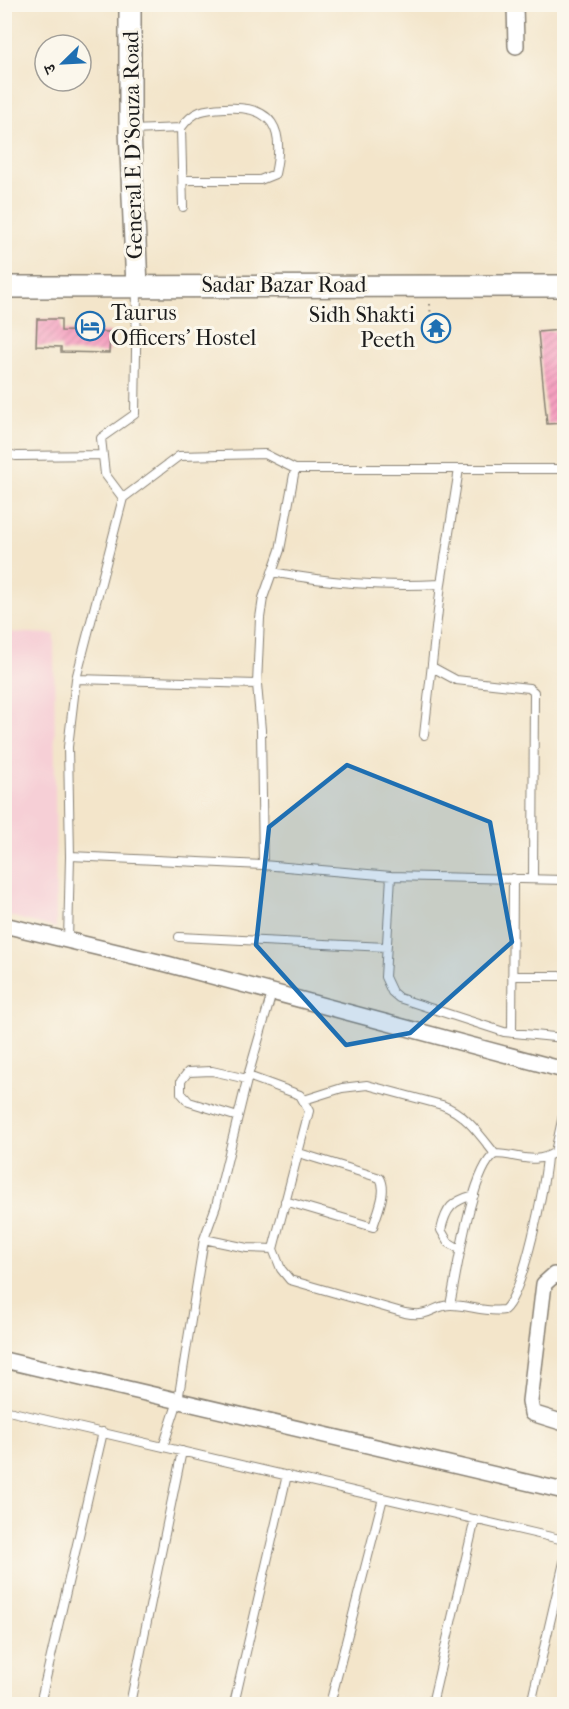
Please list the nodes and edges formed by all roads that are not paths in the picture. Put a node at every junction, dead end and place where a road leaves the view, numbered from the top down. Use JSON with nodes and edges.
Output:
{"nodes":[{"id":1,"x":130,"y":4,"type":"edge"},
{"id":2,"x":515,"y":4,"type":"edge"},
{"id":3,"x":516,"y":46,"type":"dead end"},
{"id":4,"x":181,"y":128,"type":"junction"},
{"id":5,"x":130,"y":130,"type":"junction"},
{"id":6,"x":183,"y":180,"type":"junction"},
{"id":7,"x":183,"y":207,"type":"dead end"},
{"id":8,"x":4,"y":286,"type":"edge"},
{"id":9,"x":137,"y":286,"type":"junction"},
{"id":10,"x":564,"y":286,"type":"edge"},
{"id":11,"x":4,"y":453,"type":"edge"},
{"id":12,"x":103,"y":455,"type":"junction"},
{"id":13,"x":295,"y":469,"type":"junction"},
{"id":14,"x":459,"y":469,"type":"junction"},
{"id":15,"x":564,"y":469,"type":"edge"},
{"id":16,"x":123,"y":498,"type":"junction"},
{"id":17,"x":272,"y":572,"type":"junction"},
{"id":18,"x":441,"y":584,"type":"junction"},
{"id":19,"x":432,"y":667,"type":"junction"},
{"id":20,"x":76,"y":679,"type":"junction"},
{"id":21,"x":257,"y":684,"type":"junction"},
{"id":22,"x":424,"y":735,"type":"dead end"},
{"id":23,"x":70,"y":856,"type":"junction"},
{"id":24,"x":264,"y":865,"type":"junction"},
{"id":25,"x":391,"y":876,"type":"junction"},
{"id":26,"x":513,"y":878,"type":"junction"},
{"id":27,"x":533,"y":879,"type":"junction"},
{"id":28,"x":564,"y":880,"type":"edge"},
{"id":29,"x":4,"y":925,"type":"edge"},
{"id":30,"x":179,"y":937,"type":"dead end"},
{"id":31,"x":68,"y":941,"type":"junction"},
{"id":32,"x":386,"y":948,"type":"junction"},
{"id":33,"x":512,"y":976,"type":"junction"},
{"id":34,"x":564,"y":976,"type":"edge"},
{"id":35,"x":272,"y":993,"type":"junction"},
{"id":36,"x":512,"y":1033,"type":"junction"},
{"id":37,"x":564,"y":1038,"type":"edge"},
{"id":38,"x":564,"y":1070,"type":"edge"},
{"id":39,"x":247,"y":1077,"type":"junction"},
{"id":40,"x":304,"y":1100,"type":"junction"},
{"id":41,"x":564,"y":1111,"type":"edge"},
{"id":42,"x":238,"y":1117,"type":"junction"},
{"id":43,"x":298,"y":1154,"type":"junction"},
{"id":44,"x":495,"y":1154,"type":"junction"},
{"id":45,"x":547,"y":1157,"type":"junction"},
{"id":46,"x":474,"y":1196,"type":"junction"},
{"id":47,"x":285,"y":1201,"type":"junction"},
{"id":48,"x":204,"y":1239,"type":"junction"},
{"id":49,"x":273,"y":1249,"type":"junction"},
{"id":50,"x":461,"y":1250,"type":"junction"},
{"id":51,"x":564,"y":1277,"type":"edge"},
{"id":52,"x":450,"y":1305,"type":"junction"},
{"id":53,"x":4,"y":1360,"type":"edge"},
{"id":54,"x":178,"y":1401,"type":"junction"},
{"id":55,"x":5,"y":1411,"type":"edge"},
{"id":56,"x":564,"y":1423,"type":"edge"},
{"id":57,"x":103,"y":1432,"type":"junction"},
{"id":58,"x":163,"y":1447,"type":"junction"},
{"id":59,"x":182,"y":1451,"type":"junction"},
{"id":60,"x":287,"y":1476,"type":"junction"},
{"id":61,"x":564,"y":1491,"type":"edge"},
{"id":62,"x":383,"y":1498,"type":"junction"},
{"id":63,"x":475,"y":1519,"type":"junction"},
{"id":64,"x":564,"y":1540,"type":"edge"},
{"id":65,"x":564,"y":1562,"type":"edge"},
{"id":66,"x":40,"y":1704,"type":"edge"},
{"id":67,"x":130,"y":1704,"type":"edge"},
{"id":68,"x":234,"y":1704,"type":"edge"},
{"id":69,"x":330,"y":1704,"type":"edge"},
{"id":70,"x":432,"y":1704,"type":"edge"},
{"id":71,"x":531,"y":1704,"type":"edge"}],
"edges":[{"from":1,"to":5,"type":"street","name":"General E D'Souza Road"},
{"from":2,"to":3,"type":"street"},
{"from":4,"to":5,"type":"lane"},
{"from":4,"to":6,"type":"lane"},
{"from":4,"to":6,"type":"lane"},
{"from":5,"to":9,"type":"street","name":"General E D'Souza Road"},
{"from":6,"to":7,"type":"lane"},
{"from":8,"to":9,"type":"street","name":"Sadar Bazar Road"},
{"from":9,"to":10,"type":"street","name":"Sadar Bazar Road"},
{"from":9,"to":12,"type":"lane"},
{"from":11,"to":12,"type":"lane"},
{"from":12,"to":16,"type":"lane"},
{"from":13,"to":14,"type":"lane"},
{"from":13,"to":16,"type":"lane"},
{"from":13,"to":17,"type":"lane"},
{"from":14,"to":15,"type":"lane"},
{"from":14,"to":18,"type":"lane"},
{"from":16,"to":20,"type":"lane"},
{"from":17,"to":18,"type":"lane"},
{"from":17,"to":21,"type":"lane"},
{"from":18,"to":19,"type":"lane"},
{"from":19,"to":22,"type":"lane"},
{"from":19,"to":27,"type":"lane"},
{"from":20,"to":21,"type":"lane"},
{"from":20,"to":23,"type":"lane"},
{"from":21,"to":24,"type":"lane"},
{"from":23,"to":24,"type":"lane"},
{"from":23,"to":31,"type":"lane"},
{"from":24,"to":25,"type":"lane"},
{"from":25,"to":26,"type":"lane"},
{"from":25,"to":32,"type":"lane"},
{"from":26,"to":27,"type":"lane"},
{"from":26,"to":33,"type":"lane"},
{"from":27,"to":28,"type":"lane"},
{"from":29,"to":31,"type":"street"},
{"from":30,"to":32,"type":"lane"},
{"from":31,"to":35,"type":"street"},
{"from":32,"to":36,"type":"lane"},
{"from":33,"to":34,"type":"lane"},
{"from":33,"to":36,"type":"lane"},
{"from":35,"to":38,"type":"street"},
{"from":35,"to":39,"type":"lane"},
{"from":36,"to":37,"type":"lane"},
{"from":39,"to":40,"type":"lane"},
{"from":39,"to":42,"type":"lane"},
{"from":39,"to":42,"type":"lane"},
{"from":40,"to":43,"type":"lane"},
{"from":40,"to":44,"type":"lane"},
{"from":41,"to":45,"type":"lane"},
{"from":42,"to":48,"type":"lane"},
{"from":43,"to":47,"type":"lane"},
{"from":43,"to":47,"type":"lane"},
{"from":44,"to":45,"type":"lane"},
{"from":44,"to":46,"type":"lane"},
{"from":45,"to":52,"type":"lane"},
{"from":46,"to":50,"type":"lane"},
{"from":46,"to":50,"type":"lane"},
{"from":47,"to":49,"type":"lane"},
{"from":48,"to":49,"type":"lane"},
{"from":48,"to":54,"type":"lane"},
{"from":49,"to":52,"type":"lane"},
{"from":50,"to":52,"type":"lane"},
{"from":51,"to":56,"type":"street"},
{"from":53,"to":54,"type":"street"},
{"from":54,"to":58,"type":"lane"},
{"from":54,"to":61,"type":"street"},
{"from":55,"to":57,"type":"lane"},
{"from":57,"to":58,"type":"lane"},
{"from":57,"to":66,"type":"lane"},
{"from":58,"to":59,"type":"lane"},
{"from":59,"to":60,"type":"lane"},
{"from":59,"to":67,"type":"lane"},
{"from":60,"to":62,"type":"lane"},
{"from":60,"to":68,"type":"lane"},
{"from":62,"to":63,"type":"lane"},
{"from":62,"to":69,"type":"lane"},
{"from":63,"to":64,"type":"lane"},
{"from":63,"to":70,"type":"lane"},
{"from":65,"to":71,"type":"lane"}]}
